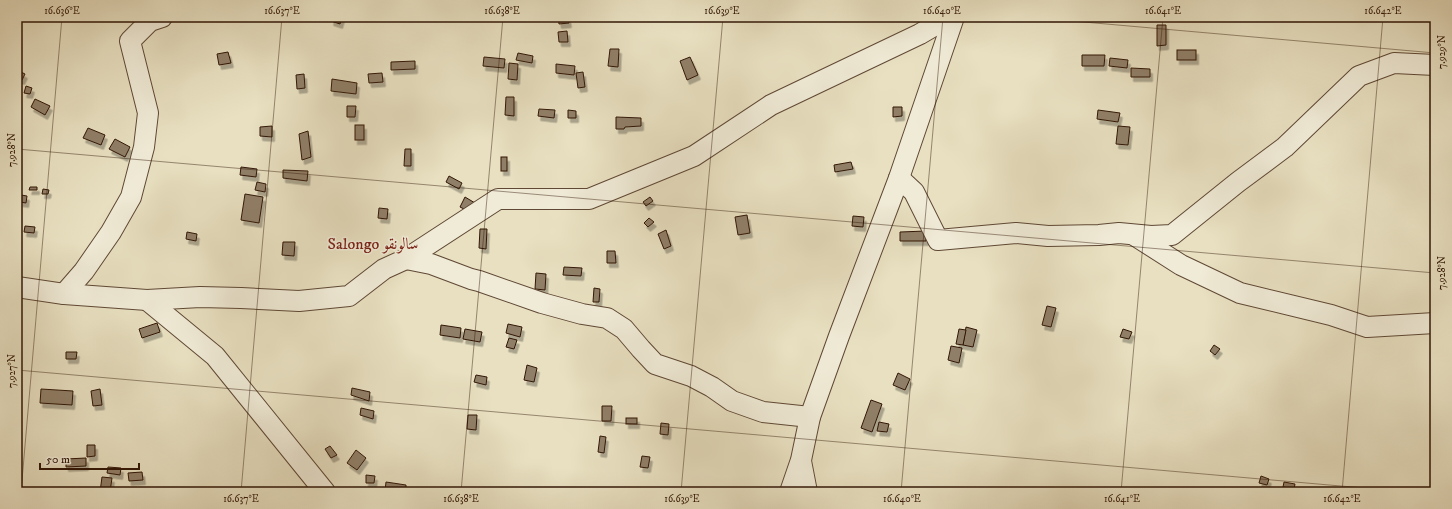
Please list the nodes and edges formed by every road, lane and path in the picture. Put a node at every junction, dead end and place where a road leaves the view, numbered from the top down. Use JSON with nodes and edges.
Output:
{"nodes":[{"id":1,"x":162,"y":17,"type":"edge"},
{"id":2,"x":949,"y":17,"type":"edge"},
{"id":3,"x":954,"y":17,"type":"edge"},
{"id":4,"x":1435,"y":65,"type":"edge"},
{"id":5,"x":899,"y":178,"type":"junction"},
{"id":6,"x":1134,"y":235,"type":"junction"},
{"id":7,"x":406,"y":259,"type":"junction"},
{"id":8,"x":17,"y":287,"type":"edge"},
{"id":9,"x":64,"y":294,"type":"junction"},
{"id":10,"x":147,"y":300,"type":"junction"},
{"id":11,"x":1435,"y":323,"type":"edge"},
{"id":12,"x":810,"y":417,"type":"junction"},
{"id":13,"x":801,"y":460,"type":"junction"},
{"id":14,"x":325,"y":492,"type":"edge"},
{"id":15,"x":790,"y":492,"type":"edge"},
{"id":16,"x":807,"y":492,"type":"edge"}],
"edges":[{"from":1,"to":9,"type":"street"},
{"from":2,"to":7,"type":"street"},
{"from":3,"to":5,"type":"street"},
{"from":4,"to":6,"type":"street"},
{"from":5,"to":6,"type":"street"},
{"from":5,"to":12,"type":"street"},
{"from":6,"to":11,"type":"street"},
{"from":7,"to":10,"type":"street"},
{"from":7,"to":12,"type":"street"},
{"from":8,"to":9,"type":"street"},
{"from":9,"to":10,"type":"street"},
{"from":10,"to":14,"type":"street"},
{"from":12,"to":13,"type":"street"},
{"from":13,"to":15,"type":"street"},
{"from":13,"to":16,"type":"street"}]}
